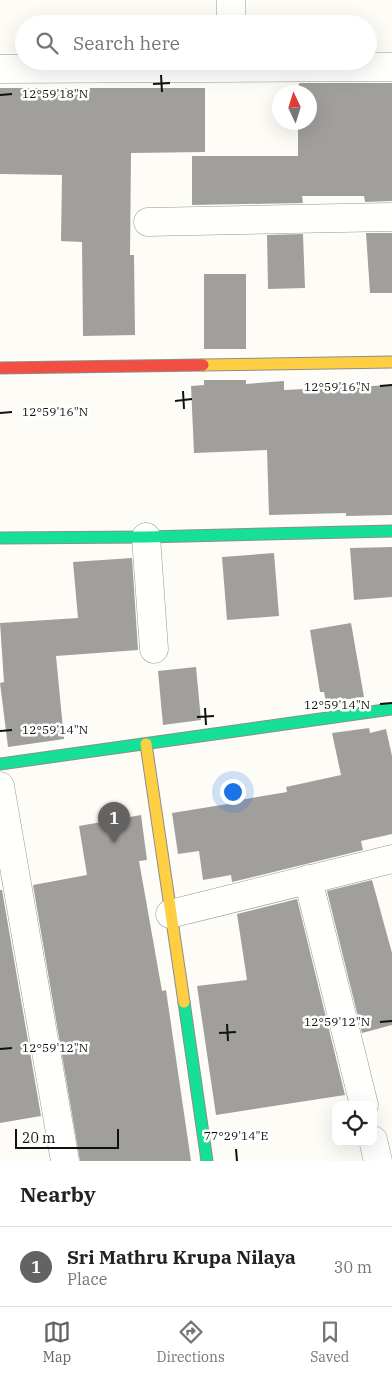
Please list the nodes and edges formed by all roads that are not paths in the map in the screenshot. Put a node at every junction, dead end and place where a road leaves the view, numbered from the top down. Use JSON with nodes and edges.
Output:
{"nodes":[{"id":1,"x":232,"y":0,"type":"edge"},
{"id":2,"x":231,"y":15,"type":"edge"},
{"id":3,"x":377,"y":67,"type":"edge"},
{"id":4,"x":392,"y":67,"type":"edge"},
{"id":5,"x":0,"y":69,"type":"edge"},
{"id":6,"x":15,"y":69,"type":"edge"},
{"id":7,"x":392,"y":217,"type":"edge"},
{"id":8,"x":148,"y":222,"type":"dead end"},
{"id":9,"x":392,"y":362,"type":"edge"},
{"id":10,"x":0,"y":368,"type":"edge"},
{"id":11,"x":392,"y":531,"type":"edge"},
{"id":12,"x":146,"y":537,"type":"junction"},
{"id":13,"x":0,"y":538,"type":"edge"},
{"id":14,"x":154,"y":649,"type":"dead end"},
{"id":15,"x":392,"y":709,"type":"edge"},
{"id":16,"x":146,"y":744,"type":"junction"},
{"id":17,"x":0,"y":764,"type":"edge"},
{"id":18,"x":0,"y":786,"type":"edge"},
{"id":19,"x":392,"y":859,"type":"edge"},
{"id":20,"x":308,"y":879,"type":"junction"},
{"id":21,"x":170,"y":914,"type":"junction"},
{"id":22,"x":363,"y":1101,"type":"edge"},
{"id":23,"x":374,"y":1146,"type":"edge"},
{"id":24,"x":64,"y":1161,"type":"edge"},
{"id":25,"x":206,"y":1161,"type":"edge"},
{"id":26,"x":378,"y":1161,"type":"edge"}],
"edges":[{"from":1,"to":2,"type":"street"},
{"from":3,"to":4,"type":"street"},
{"from":5,"to":6,"type":"street"},
{"from":7,"to":8,"type":"street"},
{"from":9,"to":10,"type":"street"},
{"from":11,"to":12,"type":"street"},
{"from":12,"to":13,"type":"street"},
{"from":12,"to":14,"type":"street"},
{"from":15,"to":16,"type":"street"},
{"from":16,"to":17,"type":"street"},
{"from":16,"to":21,"type":"street"},
{"from":18,"to":24,"type":"street"},
{"from":19,"to":20,"type":"street"},
{"from":20,"to":21,"type":"street"},
{"from":20,"to":22,"type":"street"},
{"from":21,"to":25,"type":"street"},
{"from":23,"to":26,"type":"street"}]}
